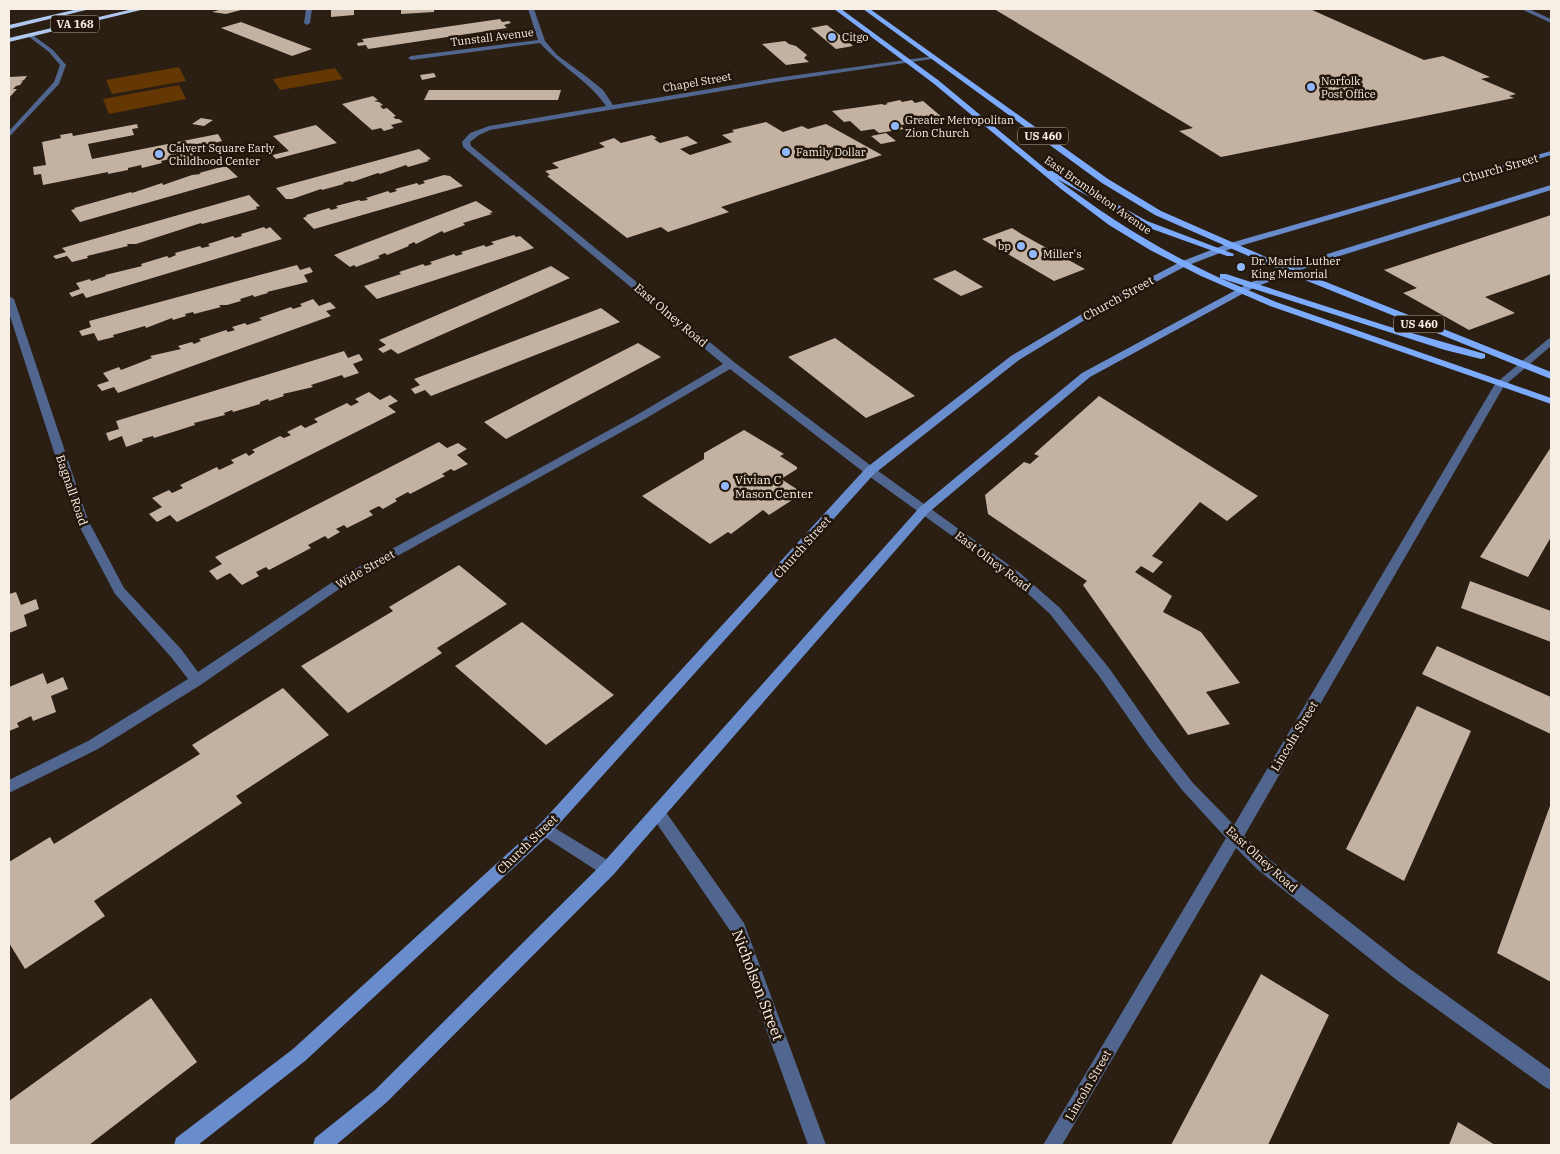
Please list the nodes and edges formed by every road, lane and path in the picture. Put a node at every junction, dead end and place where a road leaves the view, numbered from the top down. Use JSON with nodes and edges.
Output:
{"nodes":[{"id":1,"x":86,"y":9,"type":"edge"},
{"id":2,"x":141,"y":9,"type":"edge"},
{"id":3,"x":309,"y":9,"type":"edge"},
{"id":4,"x":531,"y":9,"type":"edge"},
{"id":5,"x":836,"y":9,"type":"edge"},
{"id":6,"x":866,"y":9,"type":"edge"},
{"id":7,"x":1524,"y":9,"type":"edge"},
{"id":8,"x":1551,"y":22,"type":"edge"},
{"id":9,"x":307,"y":23,"type":"dead end"},
{"id":10,"x":9,"y":27,"type":"edge"},
{"id":11,"x":30,"y":35,"type":"junction"},
{"id":12,"x":9,"y":40,"type":"edge"},
{"id":13,"x":542,"y":41,"type":"junction"},
{"id":14,"x":932,"y":56,"type":"junction"},
{"id":15,"x":411,"y":58,"type":"dead end"},
{"id":16,"x":905,"y":60,"type":"junction"},
{"id":17,"x":611,"y":108,"type":"junction"},
{"id":18,"x":9,"y":135,"type":"edge"},
{"id":19,"x":468,"y":138,"type":"joint"},
{"id":20,"x":1550,"y":154,"type":"edge"},
{"id":21,"x":1038,"y":169,"type":"junction"},
{"id":22,"x":1551,"y":187,"type":"edge"},
{"id":23,"x":1230,"y":246,"type":"junction"},
{"id":24,"x":1219,"y":250,"type":"junction"},
{"id":25,"x":1183,"y":264,"type":"junction"},
{"id":26,"x":1288,"y":270,"type":"junction"},
{"id":27,"x":1252,"y":285,"type":"junction"},
{"id":28,"x":1239,"y":290,"type":"junction"},
{"id":29,"x":9,"y":299,"type":"edge"},
{"id":30,"x":1551,"y":341,"type":"edge"},
{"id":31,"x":730,"y":364,"type":"junction"},
{"id":32,"x":1523,"y":366,"type":"junction"},
{"id":33,"x":1551,"y":376,"type":"edge"},
{"id":34,"x":1500,"y":384,"type":"junction"},
{"id":35,"x":1551,"y":401,"type":"edge"},
{"id":36,"x":870,"y":471,"type":"junction"},
{"id":37,"x":924,"y":510,"type":"junction"},
{"id":38,"x":197,"y":680,"type":"junction"},
{"id":39,"x":9,"y":787,"type":"edge"},
{"id":40,"x":658,"y":813,"type":"junction"},
{"id":41,"x":545,"y":829,"type":"junction"},
{"id":42,"x":1234,"y":836,"type":"junction"},
{"id":43,"x":608,"y":869,"type":"junction"},
{"id":44,"x":1551,"y":1081,"type":"edge"},
{"id":45,"x":183,"y":1145,"type":"edge"},
{"id":46,"x":322,"y":1145,"type":"edge"},
{"id":47,"x":817,"y":1145,"type":"edge"},
{"id":48,"x":1052,"y":1145,"type":"edge"}],
"edges":[{"from":1,"to":10,"type":"highway","number":"VA 168"},
{"from":2,"to":11,"type":"highway","number":"VA 168"},
{"from":3,"to":9,"type":"street"},
{"from":4,"to":13,"type":"street","name":"Tunstall Avenue"},
{"from":5,"to":16,"type":"main road","name":"East Brambleton Avenue","number":"US 460"},
{"from":6,"to":14,"type":"main road","name":"East Brambleton Avenue","number":"US 460"},
{"from":7,"to":8,"type":"street"},
{"from":11,"to":12,"type":"highway","number":"VA 168"},
{"from":11,"to":18,"type":"street"},
{"from":13,"to":15,"type":"street","name":"Tunstall Avenue"},
{"from":13,"to":17,"type":"street"},
{"from":14,"to":16,"type":"street","name":"Chapel Street"},
{"from":14,"to":23,"type":"main road","name":"East Brambleton Avenue","number":"US 460"},
{"from":16,"to":17,"type":"street","name":"Chapel Street"},
{"from":16,"to":21,"type":"main road","name":"East Brambleton Avenue","number":"US 460"},
{"from":17,"to":19,"type":"street","name":"Chapel Street"},
{"from":19,"to":31,"type":"street","name":"East Olney Road"},
{"from":20,"to":23,"type":"main road","name":"Church Street"},
{"from":21,"to":24,"type":"main road"},
{"from":21,"to":25,"type":"main road","name":"East Brambleton Avenue","number":"US 460"},
{"from":22,"to":26,"type":"main road"},
{"from":23,"to":24,"type":"main road","name":"Church Street"},
{"from":23,"to":26,"type":"main road","name":"East Brambleton Avenue","number":"US 460"},
{"from":24,"to":25,"type":"main road","name":"Church Street"},
{"from":24,"to":26,"type":"main road"},
{"from":25,"to":27,"type":"main road"},
{"from":25,"to":28,"type":"main road","name":"East Brambleton Avenue","number":"US 460"},
{"from":25,"to":36,"type":"main road","name":"Church Street"},
{"from":26,"to":27,"type":"main road"},
{"from":26,"to":32,"type":"main road","name":"East Brambleton Avenue","number":"US 460"},
{"from":27,"to":28,"type":"main road"},
{"from":27,"to":32,"type":"main road"},
{"from":28,"to":34,"type":"main road","name":"East Brambleton Avenue","number":"US 460"},
{"from":28,"to":37,"type":"main road"},
{"from":29,"to":38,"type":"street","name":"Bagnall Road"},
{"from":30,"to":32,"type":"street","name":"Lincoln Street"},
{"from":31,"to":36,"type":"street","name":"East Olney Road"},
{"from":31,"to":38,"type":"street","name":"Wide Street"},
{"from":32,"to":33,"type":"main road","name":"East Brambleton Avenue","number":"US 460"},
{"from":32,"to":34,"type":"street","name":"Lincoln Street"},
{"from":34,"to":35,"type":"main road","name":"East Brambleton Avenue","number":"US 460"},
{"from":34,"to":42,"type":"street","name":"Lincoln Street"},
{"from":36,"to":37,"type":"street","name":"East Olney Road"},
{"from":36,"to":41,"type":"main road","name":"Church Street"},
{"from":37,"to":40,"type":"main road"},
{"from":37,"to":42,"type":"street","name":"East Olney Road"},
{"from":38,"to":39,"type":"street","name":"Wide Street"},
{"from":40,"to":43,"type":"main road"},
{"from":40,"to":47,"type":"street","name":"Nicholson Street"},
{"from":41,"to":43,"type":"street"},
{"from":41,"to":45,"type":"main road","name":"Church Street"},
{"from":42,"to":44,"type":"street","name":"East Olney Road"},
{"from":42,"to":48,"type":"street","name":"Lincoln Street"},
{"from":43,"to":46,"type":"main road"}]}
